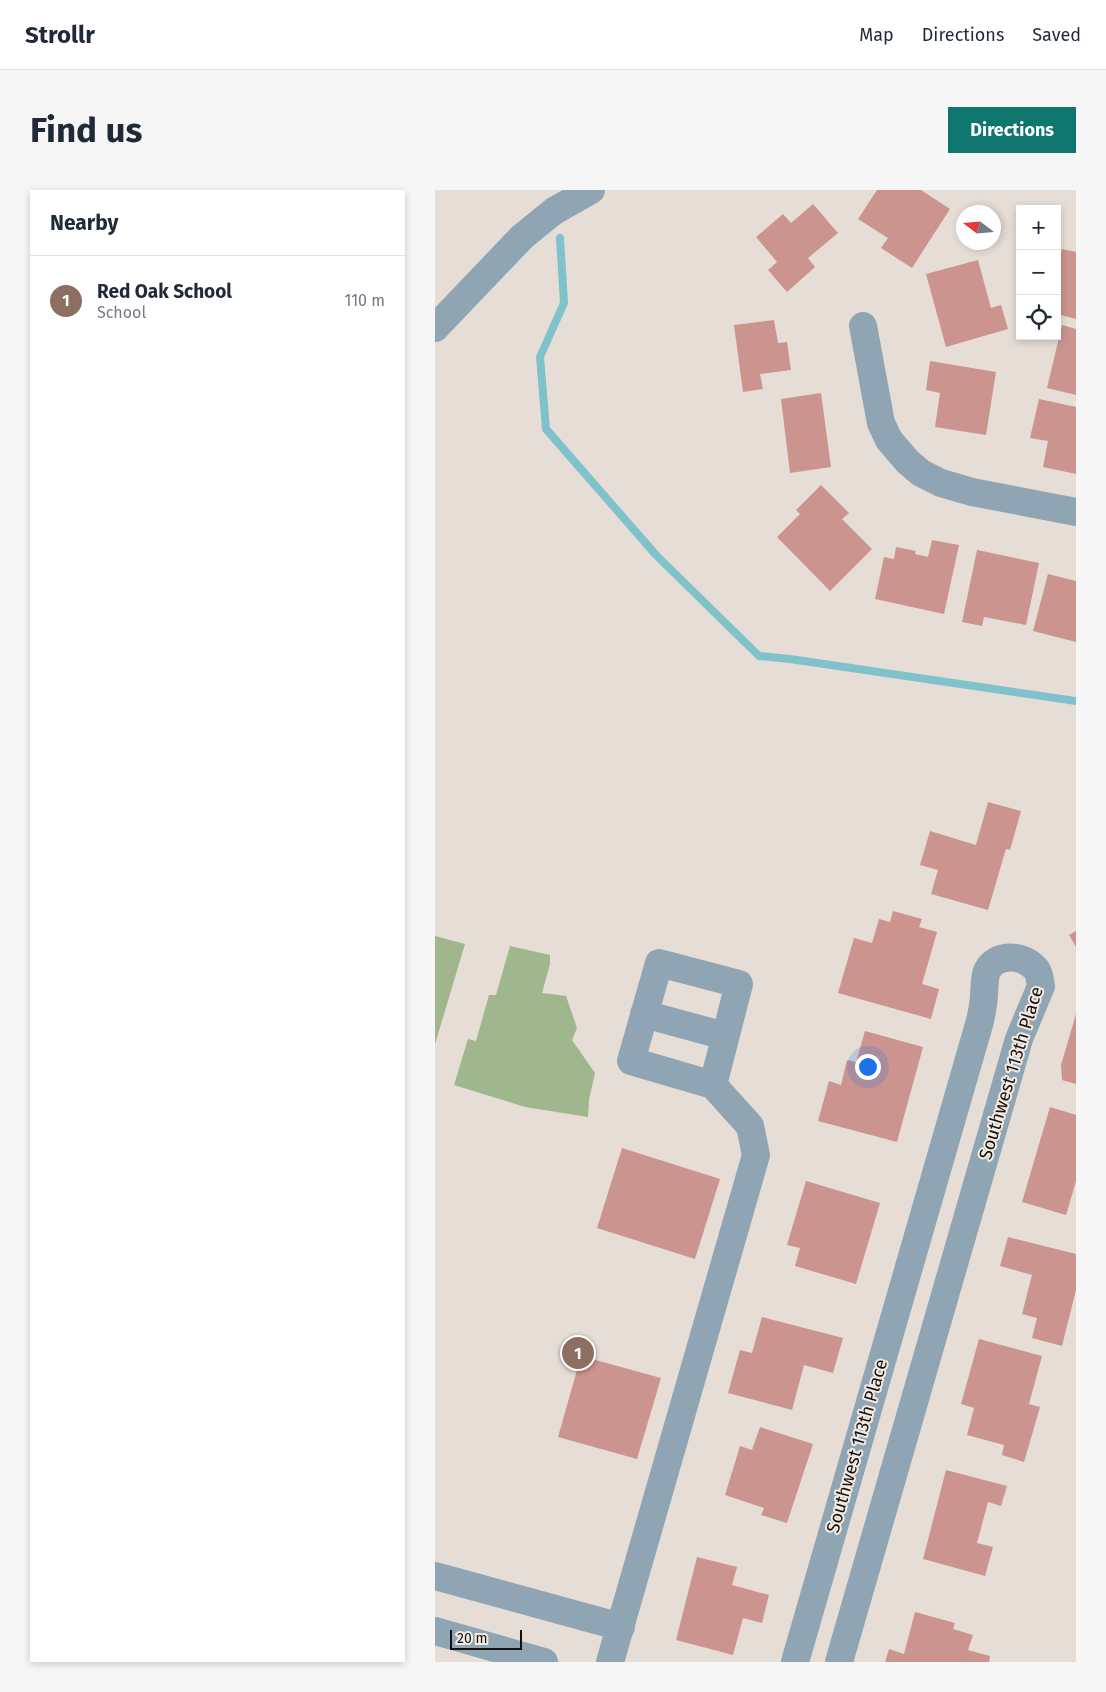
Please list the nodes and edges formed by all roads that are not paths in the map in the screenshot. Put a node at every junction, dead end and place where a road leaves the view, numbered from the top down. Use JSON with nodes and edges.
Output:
{"nodes":[{"id":1,"x":591,"y":190,"type":"edge"},
{"id":2,"x":863,"y":326,"type":"dead end"},
{"id":3,"x":435,"y":328,"type":"edge"},
{"id":4,"x":1076,"y":512,"type":"edge"},
{"id":5,"x":644,"y":1014,"type":"junction"},
{"id":6,"x":725,"y":1036,"type":"junction"},
{"id":7,"x":713,"y":1085,"type":"junction"},
{"id":8,"x":823,"y":1562,"type":"junction"},
{"id":9,"x":864,"y":1574,"type":"junction"},
{"id":10,"x":435,"y":1576,"type":"edge"},
{"id":11,"x":621,"y":1627,"type":"junction"},
{"id":12,"x":435,"y":1631,"type":"edge"},
{"id":13,"x":544,"y":1662,"type":"edge"},
{"id":14,"x":611,"y":1662,"type":"edge"},
{"id":15,"x":795,"y":1662,"type":"edge"},
{"id":16,"x":839,"y":1662,"type":"edge"}],
"edges":[{"from":1,"to":3,"type":"street"},
{"from":2,"to":4,"type":"street"},
{"from":5,"to":6,"type":"street"},
{"from":5,"to":6,"type":"street"},
{"from":5,"to":7,"type":"street"},
{"from":6,"to":7,"type":"street"},
{"from":7,"to":11,"type":"street"},
{"from":8,"to":9,"type":"street"},
{"from":8,"to":9,"type":"street","name":"Southwest 113th Place"},
{"from":8,"to":15,"type":"street","name":"Southwest 113th Place"},
{"from":9,"to":16,"type":"street","name":"Southwest 113th Place"},
{"from":10,"to":11,"type":"street"},
{"from":11,"to":14,"type":"street"},
{"from":12,"to":13,"type":"street"}]}
